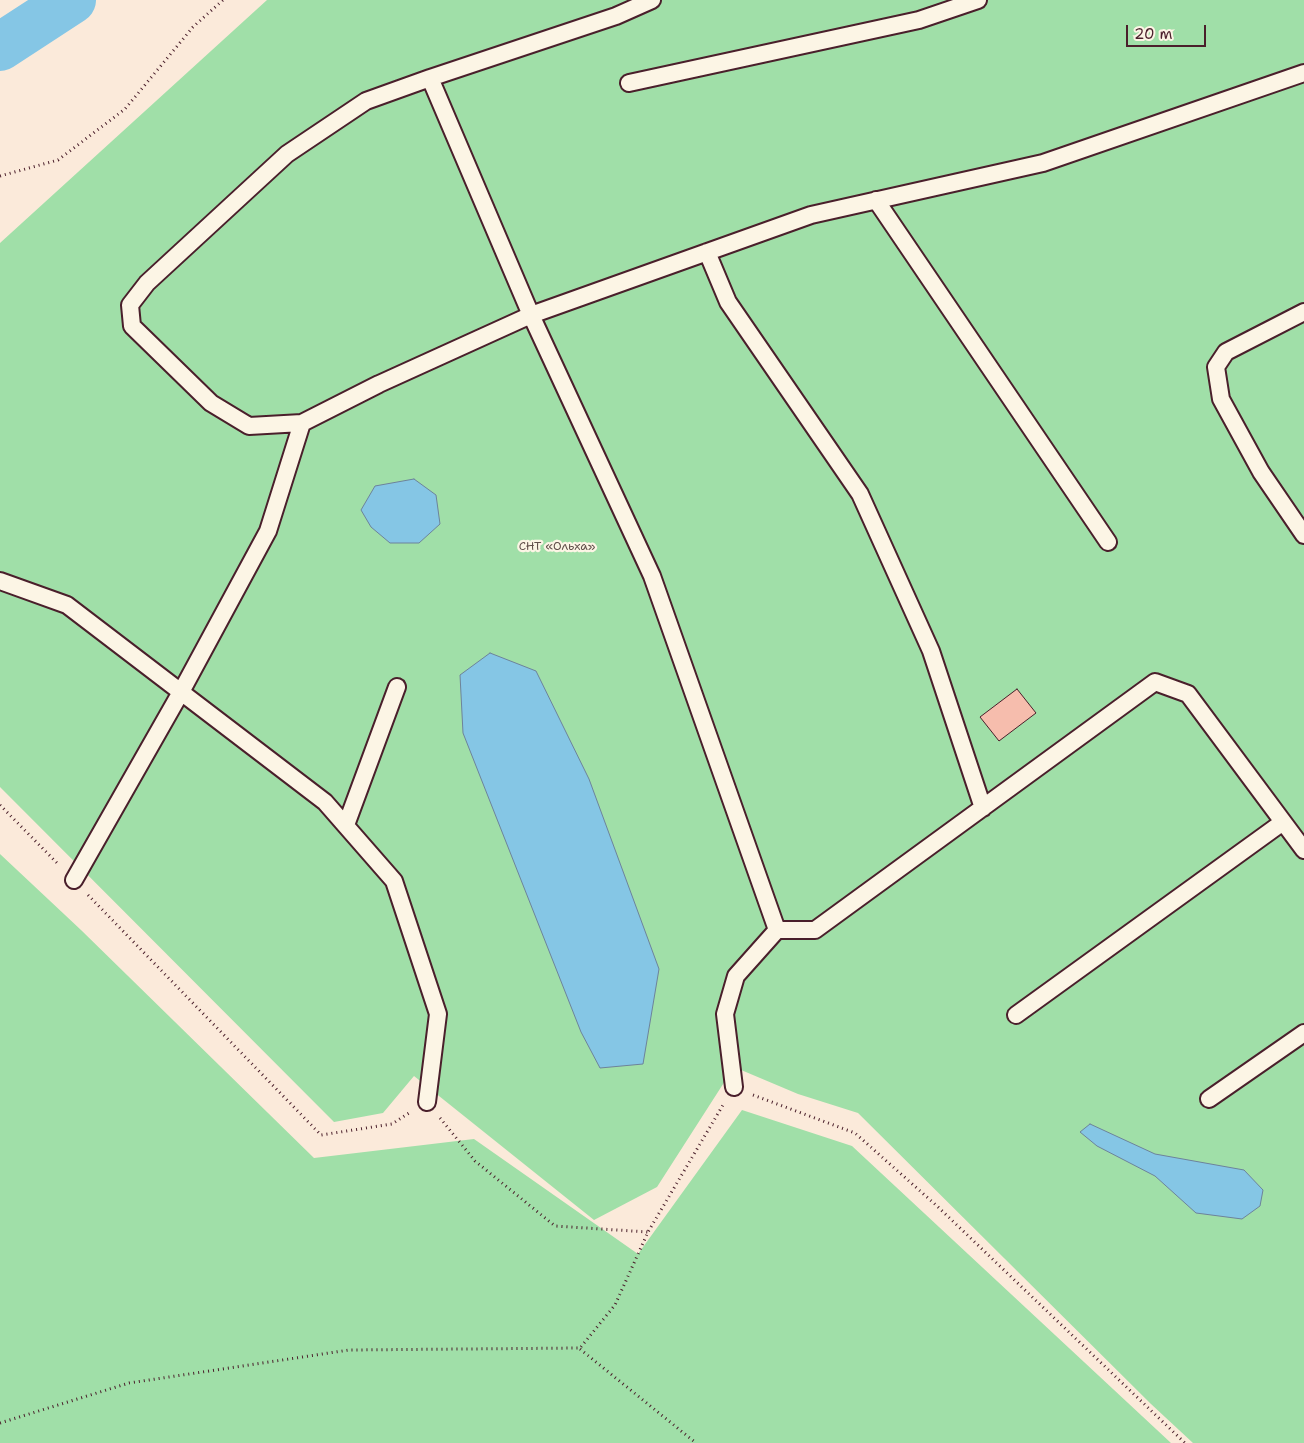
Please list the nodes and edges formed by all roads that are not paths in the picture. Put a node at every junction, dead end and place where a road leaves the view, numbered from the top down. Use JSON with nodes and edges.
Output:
{"nodes":[{"id":1,"x":652,"y":0,"type":"edge"},
{"id":2,"x":978,"y":0,"type":"edge"},
{"id":3,"x":1304,"y":73,"type":"edge"},
{"id":4,"x":430,"y":78,"type":"junction"},
{"id":5,"x":629,"y":83,"type":"dead end"},
{"id":6,"x":876,"y":200,"type":"junction"},
{"id":7,"x":707,"y":252,"type":"junction"},
{"id":8,"x":1304,"y":312,"type":"edge"},
{"id":9,"x":531,"y":315,"type":"junction"},
{"id":10,"x":302,"y":423,"type":"junction"},
{"id":11,"x":1304,"y":535,"type":"edge"},
{"id":12,"x":1108,"y":542,"type":"dead end"},
{"id":13,"x":0,"y":581,"type":"edge"},
{"id":14,"x":398,"y":687,"type":"dead end"},
{"id":15,"x":181,"y":692,"type":"junction"},
{"id":16,"x":983,"y":808,"type":"junction"},
{"id":17,"x":1283,"y":822,"type":"junction"},
{"id":18,"x":346,"y":825,"type":"junction"},
{"id":19,"x":1304,"y":850,"type":"edge"},
{"id":20,"x":74,"y":880,"type":"road end"},
{"id":21,"x":777,"y":930,"type":"junction"},
{"id":22,"x":1016,"y":1014,"type":"dead end"},
{"id":23,"x":1304,"y":1033,"type":"edge"},
{"id":24,"x":734,"y":1087,"type":"road end"},
{"id":25,"x":1209,"y":1100,"type":"dead end"},
{"id":26,"x":427,"y":1102,"type":"road end"}],
"edges":[{"from":1,"to":4,"type":"lane"},
{"from":2,"to":5,"type":"lane"},
{"from":3,"to":6,"type":"lane"},
{"from":4,"to":9,"type":"lane"},
{"from":4,"to":10,"type":"lane"},
{"from":6,"to":7,"type":"lane"},
{"from":6,"to":12,"type":"lane"},
{"from":7,"to":9,"type":"lane"},
{"from":7,"to":16,"type":"lane"},
{"from":8,"to":11,"type":"lane"},
{"from":9,"to":10,"type":"lane"},
{"from":9,"to":21,"type":"lane"},
{"from":10,"to":15,"type":"lane"},
{"from":13,"to":15,"type":"lane"},
{"from":14,"to":18,"type":"lane"},
{"from":15,"to":18,"type":"lane"},
{"from":15,"to":20,"type":"lane"},
{"from":16,"to":17,"type":"lane"},
{"from":16,"to":21,"type":"lane"},
{"from":17,"to":19,"type":"lane"},
{"from":17,"to":22,"type":"lane"},
{"from":18,"to":26,"type":"lane"},
{"from":21,"to":24,"type":"lane"},
{"from":23,"to":25,"type":"lane"}]}
